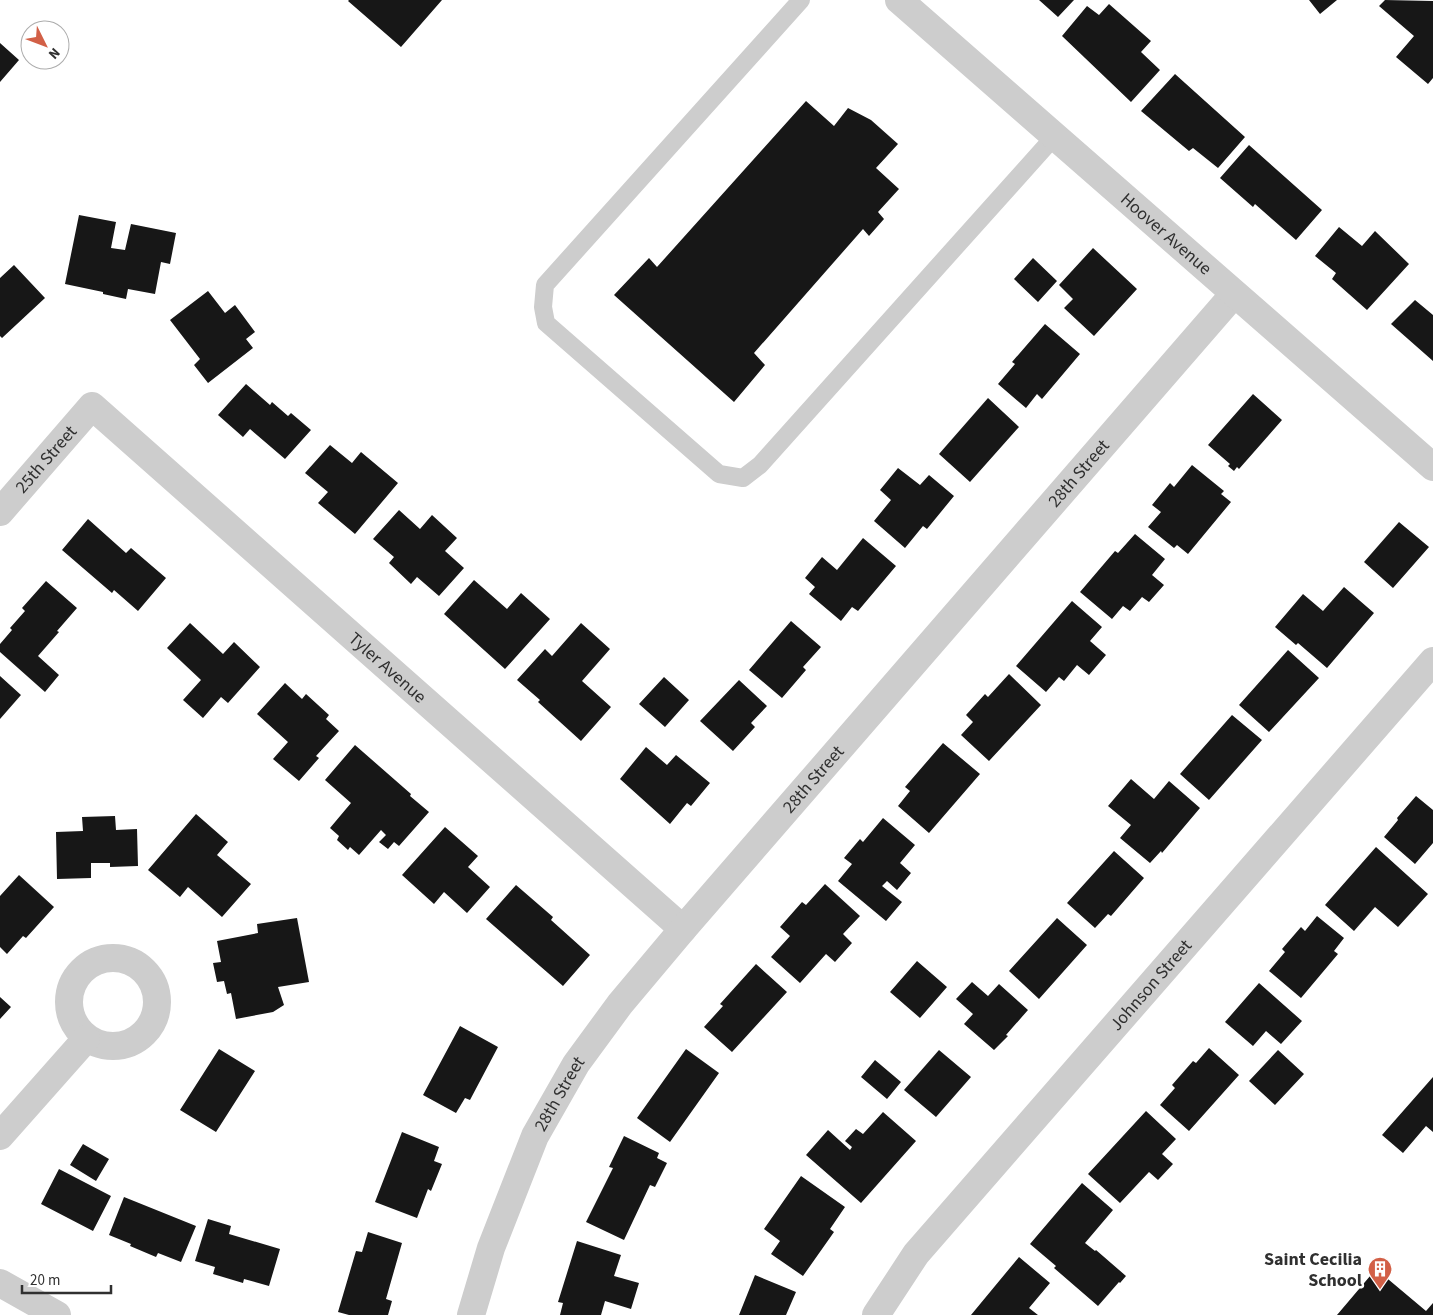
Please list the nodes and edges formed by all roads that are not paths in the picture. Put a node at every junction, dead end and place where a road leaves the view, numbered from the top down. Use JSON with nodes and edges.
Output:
{"nodes":[{"id":1,"x":801,"y":0,"type":"edge"},
{"id":2,"x":899,"y":0,"type":"edge"},
{"id":3,"x":1054,"y":137,"type":"junction"},
{"id":4,"x":1234,"y":294,"type":"junction"},
{"id":5,"x":92,"y":406,"type":"joint"},
{"id":6,"x":1433,"y":467,"type":"edge"},
{"id":7,"x":0,"y":512,"type":"edge"},
{"id":8,"x":1433,"y":661,"type":"edge"},
{"id":9,"x":683,"y":929,"type":"junction"},
{"id":10,"x":86,"y":1039,"type":"dead end"},
{"id":11,"x":0,"y":1136,"type":"edge"},
{"id":12,"x":0,"y":1283,"type":"edge"},
{"id":13,"x":57,"y":1315,"type":"edge"},
{"id":14,"x":471,"y":1315,"type":"edge"},
{"id":15,"x":876,"y":1315,"type":"edge"}],
"edges":[{"from":1,"to":3,"type":"lane"},
{"from":2,"to":3,"type":"street","name":"Hoover Avenue"},
{"from":3,"to":4,"type":"street","name":"Hoover Avenue"},
{"from":4,"to":6,"type":"street","name":"Hoover Avenue"},
{"from":4,"to":9,"type":"street","name":"28th Street"},
{"from":5,"to":7,"type":"street","name":"25th Street"},
{"from":5,"to":9,"type":"street","name":"Tyler Avenue"},
{"from":8,"to":15,"type":"street","name":"Johnson Street"},
{"from":9,"to":14,"type":"street","name":"28th Street"},
{"from":10,"to":11,"type":"street"},
{"from":12,"to":13,"type":"street"}]}
